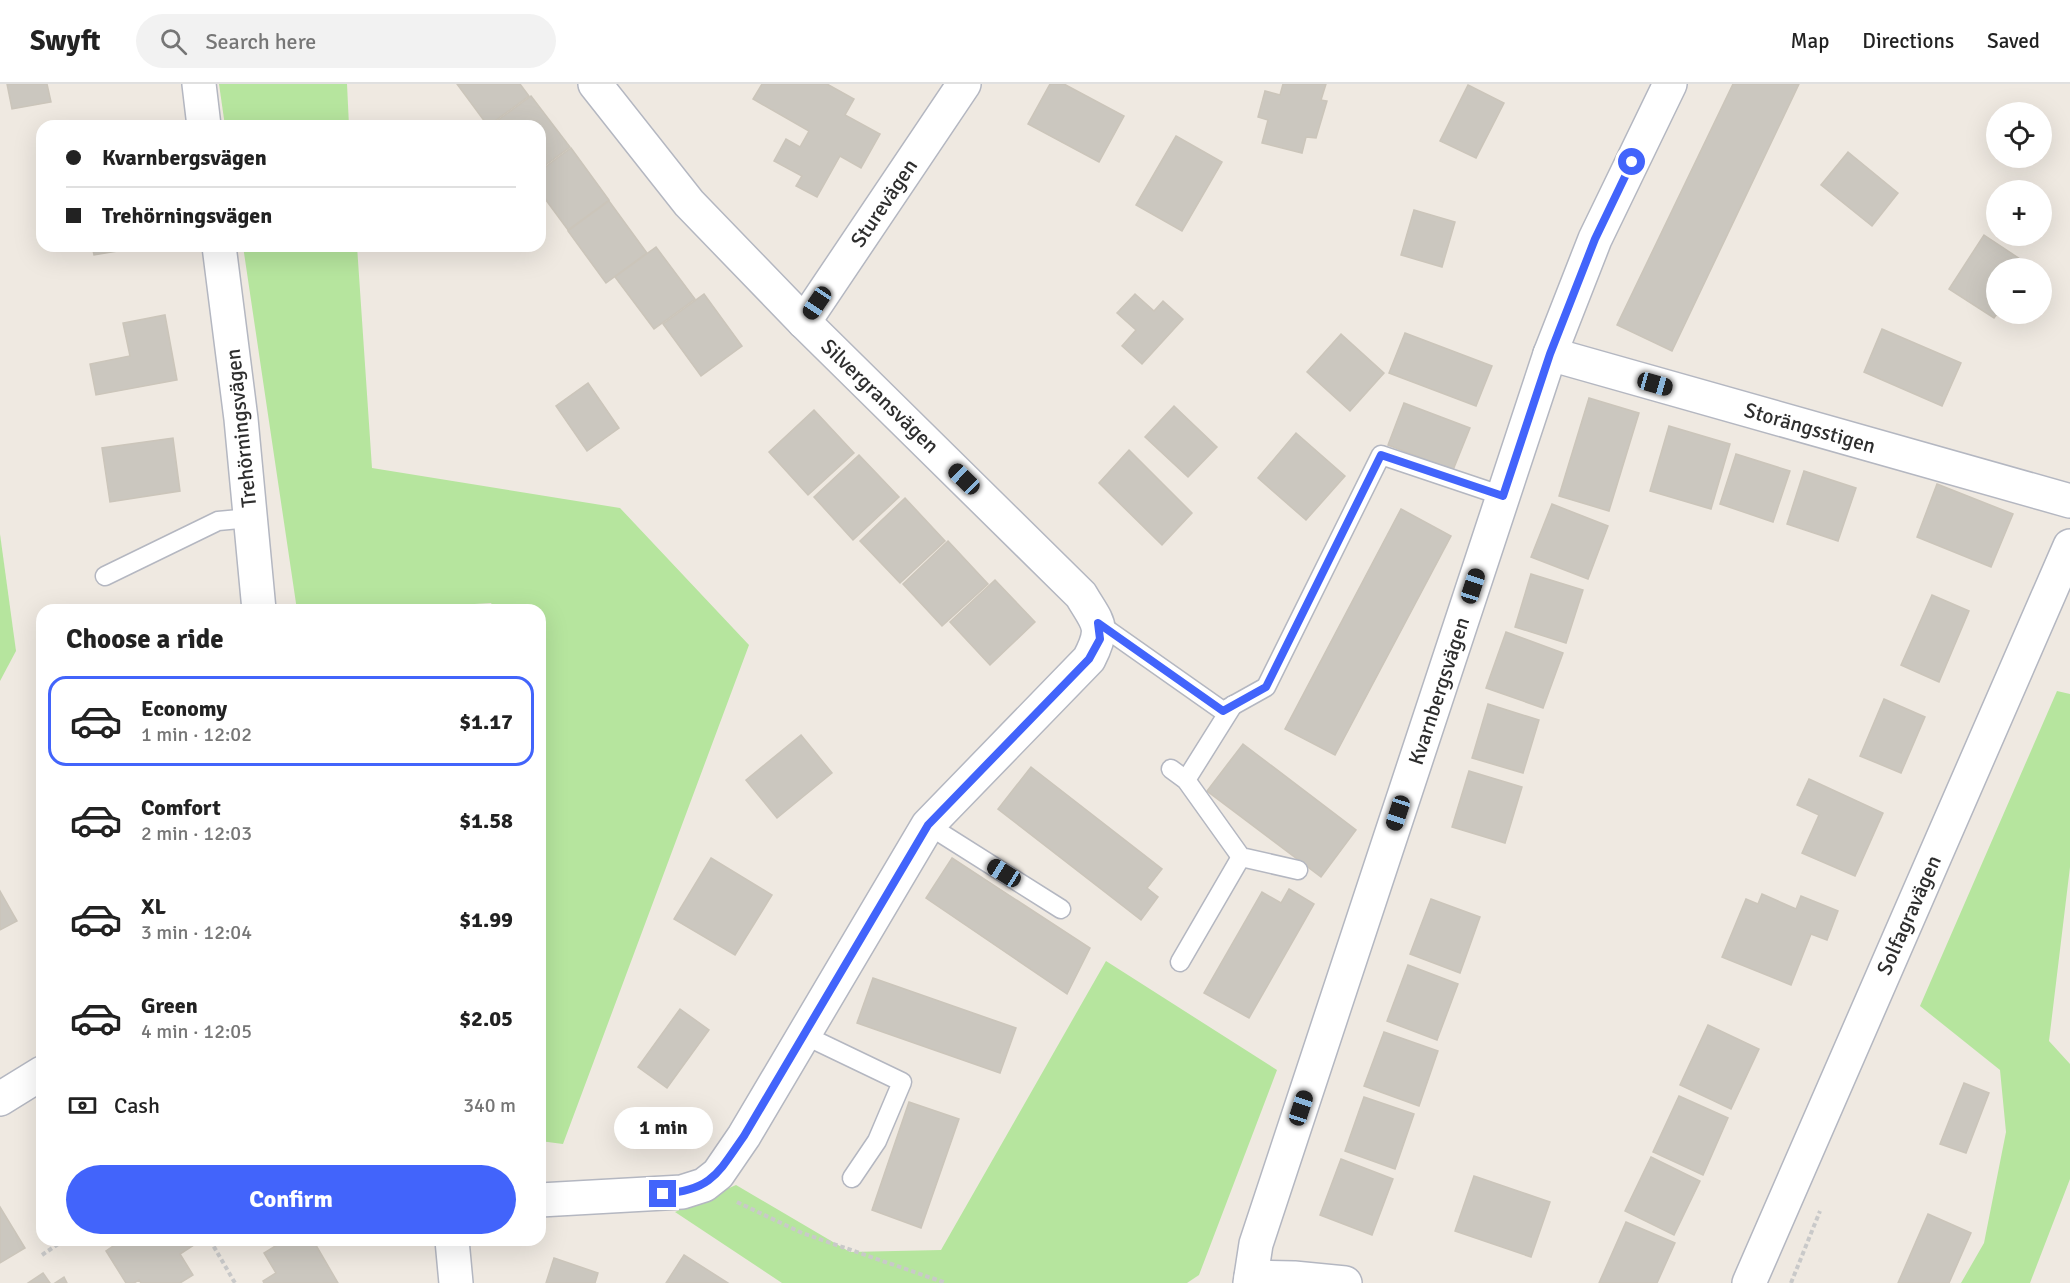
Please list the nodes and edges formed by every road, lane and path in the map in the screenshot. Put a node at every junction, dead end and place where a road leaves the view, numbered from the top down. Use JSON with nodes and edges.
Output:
{"nodes":[{"id":1,"x":199,"y":84,"type":"edge"},
{"id":2,"x":595,"y":84,"type":"edge"},
{"id":3,"x":964,"y":84,"type":"edge"},
{"id":4,"x":1670,"y":84,"type":"edge"},
{"id":5,"x":203,"y":120,"type":"edge"},
{"id":6,"x":220,"y":252,"type":"edge"},
{"id":7,"x":804,"y":322,"type":"junction"},
{"id":8,"x":1550,"y":354,"type":"junction"},
{"id":9,"x":1503,"y":496,"type":"junction"},
{"id":10,"x":2070,"y":501,"type":"edge"},
{"id":11,"x":250,"y":518,"type":"junction"},
{"id":12,"x":2070,"y":546,"type":"edge"},
{"id":13,"x":105,"y":576,"type":"dead end"},
{"id":14,"x":258,"y":604,"type":"edge"},
{"id":15,"x":1098,"y":623,"type":"junction"},
{"id":16,"x":1233,"y":705,"type":"junction"},
{"id":17,"x":1171,"y":769,"type":"dead end"},
{"id":18,"x":1185,"y":780,"type":"junction"},
{"id":19,"x":928,"y":825,"type":"junction"},
{"id":20,"x":1241,"y":857,"type":"junction"},
{"id":21,"x":1298,"y":870,"type":"dead end"},
{"id":22,"x":1061,"y":909,"type":"dead end"},
{"id":23,"x":1180,"y":962,"type":"dead end"},
{"id":24,"x":804,"y":1035,"type":"junction"},
{"id":25,"x":36,"y":1077,"type":"edge"},
{"id":26,"x":0,"y":1099,"type":"edge"},
{"id":27,"x":852,"y":1178,"type":"dead end"},
{"id":28,"x":704,"y":1185,"type":"junction"},
{"id":29,"x":546,"y":1200,"type":"edge"},
{"id":30,"x":55,"y":1246,"type":"edge"},
{"id":31,"x":213,"y":1246,"type":"edge"},
{"id":32,"x":453,"y":1246,"type":"edge"},
{"id":33,"x":42,"y":1255,"type":"dead end"},
{"id":34,"x":1250,"y":1280,"type":"edge"},
{"id":35,"x":235,"y":1283,"type":"edge"},
{"id":36,"x":456,"y":1283,"type":"edge"},
{"id":37,"x":946,"y":1283,"type":"edge"},
{"id":38,"x":1345,"y":1283,"type":"edge"},
{"id":39,"x":1749,"y":1283,"type":"edge"}],
"edges":[{"from":1,"to":5,"type":"street"},
{"from":2,"to":7,"type":"street","name":"Silvergransvägen"},
{"from":3,"to":7,"type":"street","name":"Sturevägen"},
{"from":4,"to":8,"type":"street","name":"Kvarnbergsvägen"},
{"from":6,"to":11,"type":"street","name":"Trehörningsvägen"},
{"from":7,"to":15,"type":"street","name":"Silvergransvägen"},
{"from":8,"to":9,"type":"street","name":"Kvarnbergsvägen"},
{"from":8,"to":10,"type":"street","name":"Storängsstigen"},
{"from":9,"to":16,"type":"lane"},
{"from":9,"to":34,"type":"street","name":"Kvarnbergsvägen"},
{"from":11,"to":13,"type":"lane"},
{"from":11,"to":14,"type":"street","name":"Trehörningsvägen"},
{"from":12,"to":39,"type":"street","name":"Solfagravägen"},
{"from":15,"to":16,"type":"lane"},
{"from":15,"to":19,"type":"street"},
{"from":16,"to":18,"type":"lane"},
{"from":17,"to":18,"type":"lane"},
{"from":18,"to":20,"type":"lane"},
{"from":19,"to":22,"type":"lane"},
{"from":19,"to":24,"type":"street"},
{"from":20,"to":21,"type":"lane"},
{"from":20,"to":23,"type":"lane"},
{"from":24,"to":27,"type":"lane"},
{"from":24,"to":28,"type":"street"},
{"from":25,"to":26,"type":"street"},
{"from":28,"to":29,"type":"street"},
{"from":28,"to":37,"type":"path"},
{"from":30,"to":33,"type":"path"},
{"from":31,"to":35,"type":"path"},
{"from":32,"to":36,"type":"street"},
{"from":34,"to":38,"type":"street"}]}
